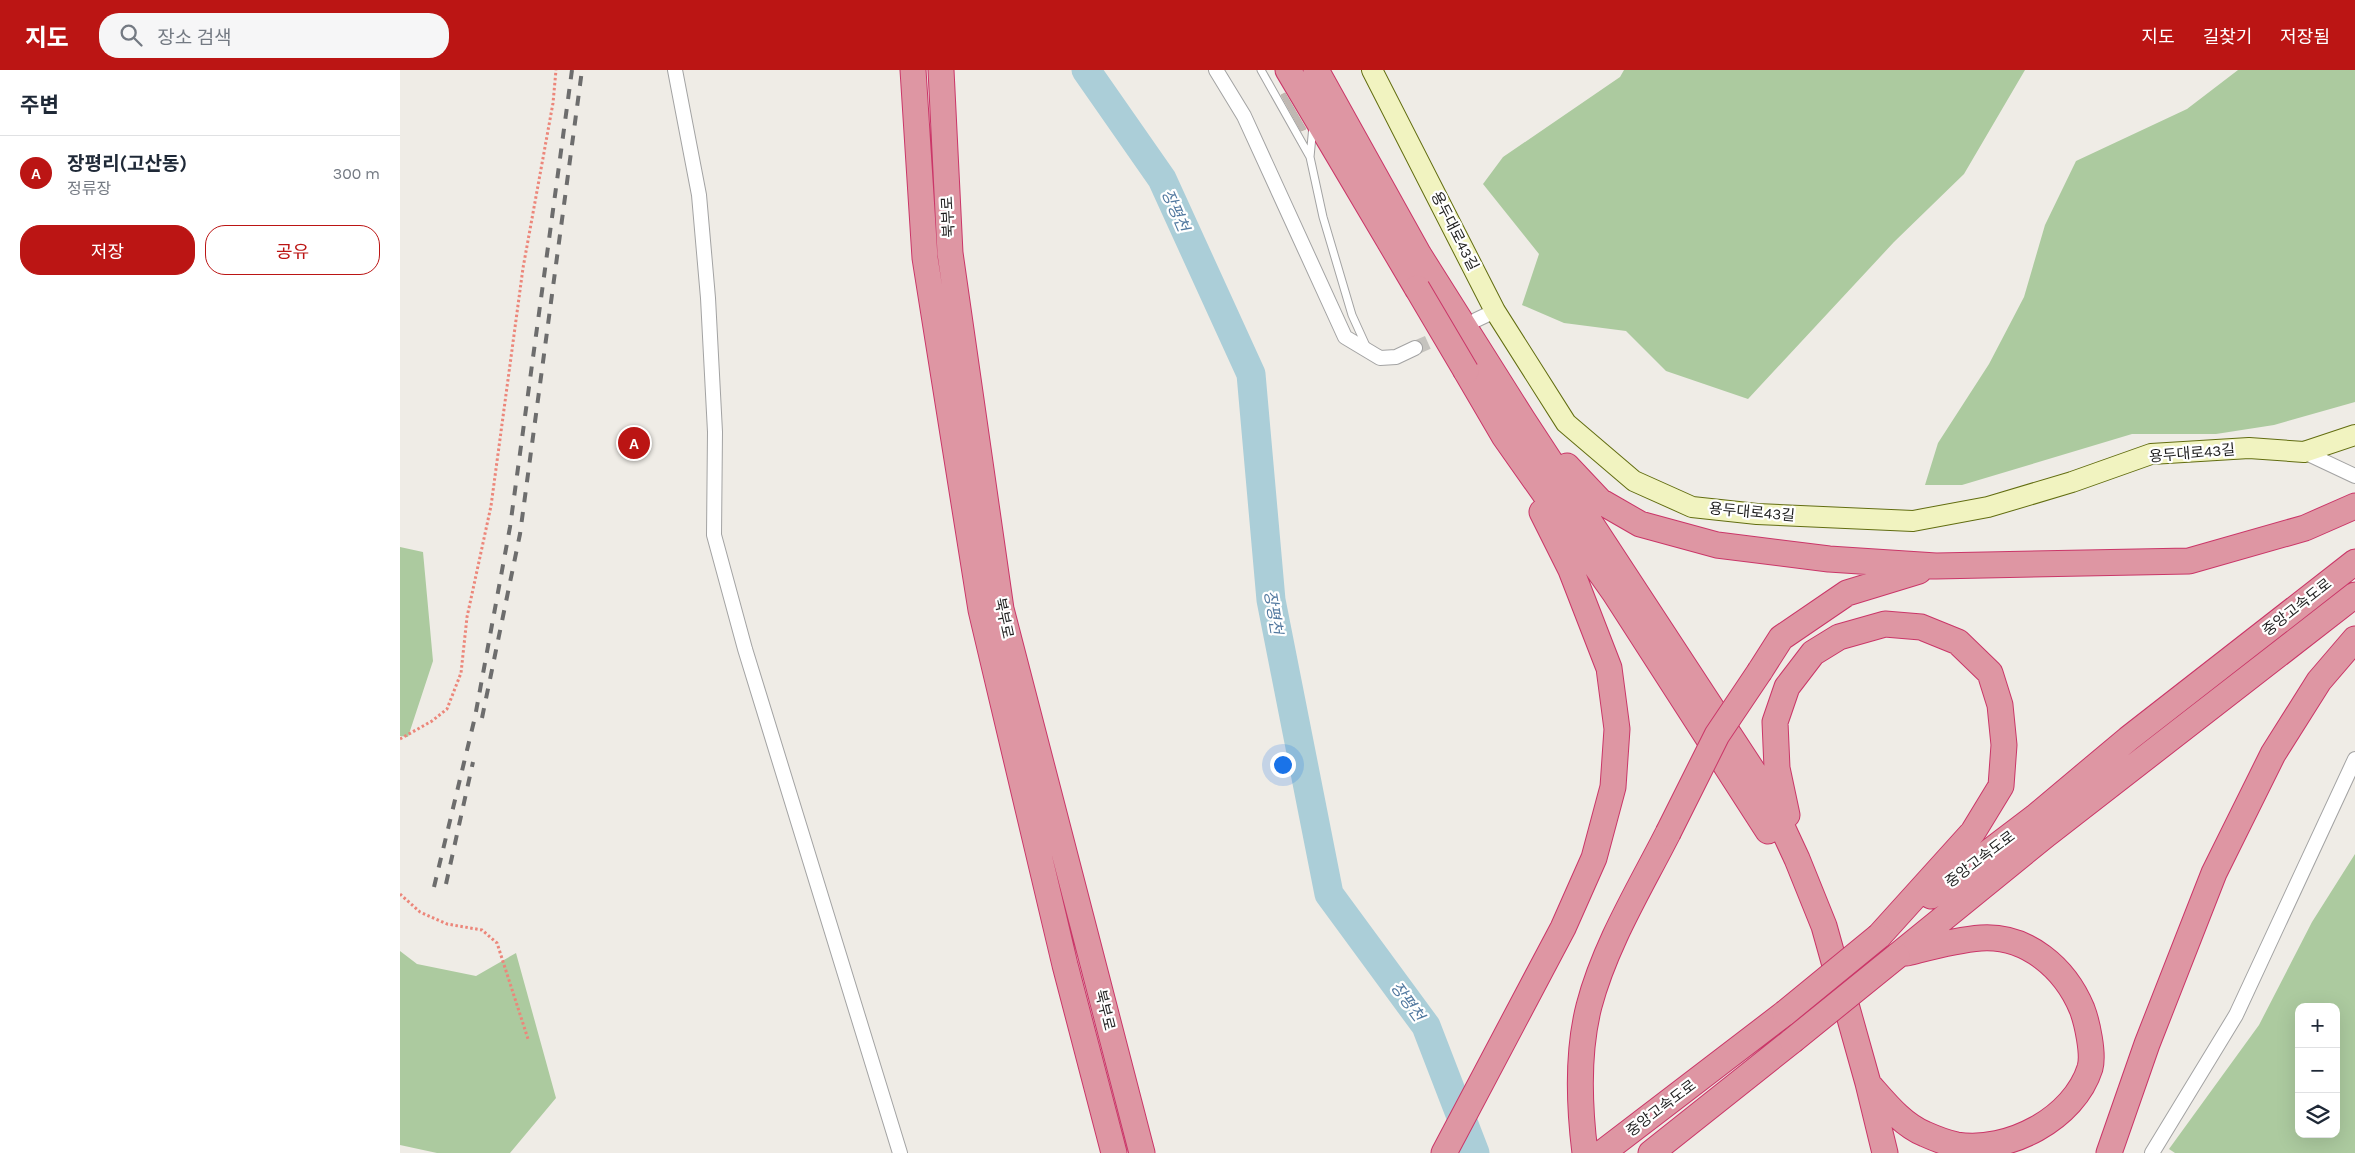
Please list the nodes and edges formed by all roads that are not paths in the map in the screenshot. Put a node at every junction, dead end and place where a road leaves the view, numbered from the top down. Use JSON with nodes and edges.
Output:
{"nodes":[{"id":1,"x":674,"y":70,"type":"edge"},
{"id":2,"x":913,"y":70,"type":"edge"},
{"id":3,"x":941,"y":70,"type":"edge"},
{"id":4,"x":1216,"y":70,"type":"edge"},
{"id":5,"x":1261,"y":70,"type":"edge"},
{"id":6,"x":1288,"y":70,"type":"edge"},
{"id":7,"x":1316,"y":70,"type":"edge"},
{"id":8,"x":1372,"y":70,"type":"edge"},
{"id":9,"x":1314,"y":113,"type":"junction"},
{"id":10,"x":1310,"y":156,"type":"junction"},
{"id":11,"x":1495,"y":311,"type":"junction"},
{"id":12,"x":1476,"y":320,"type":"dead end"},
{"id":13,"x":1415,"y":348,"type":"tunnel mouth"},
{"id":14,"x":1369,"y":352,"type":"junction"},
{"id":15,"x":1523,"y":420,"type":"junction"},
{"id":16,"x":2355,"y":435,"type":"edge"},
{"id":17,"x":1504,"y":436,"type":"junction"},
{"id":18,"x":2304,"y":452,"type":"junction"},
{"id":19,"x":2355,"y":476,"type":"edge"},
{"id":20,"x":2355,"y":506,"type":"edge"},
{"id":21,"x":2355,"y":562,"type":"edge"},
{"id":22,"x":1936,"y":566,"type":"junction"},
{"id":23,"x":2355,"y":595,"type":"edge"},
{"id":24,"x":2355,"y":640,"type":"edge"},
{"id":25,"x":2355,"y":759,"type":"edge"},
{"id":26,"x":1797,"y":859,"type":"junction"},
{"id":27,"x":1879,"y":936,"type":"junction"},
{"id":28,"x":1897,"y":956,"type":"junction"},
{"id":29,"x":1868,"y":1083,"type":"junction"},
{"id":30,"x":1686,"y":1126,"type":"junction"},
{"id":31,"x":1609,"y":1147,"type":"edge"},
{"id":32,"x":900,"y":1153,"type":"edge"},
{"id":33,"x":1114,"y":1153,"type":"edge"},
{"id":34,"x":1142,"y":1153,"type":"edge"},
{"id":35,"x":1444,"y":1153,"type":"edge"},
{"id":36,"x":1585,"y":1153,"type":"edge"},
{"id":37,"x":1651,"y":1153,"type":"edge"},
{"id":38,"x":1676,"y":1153,"type":"edge"},
{"id":39,"x":1878,"y":1153,"type":"edge"},
{"id":40,"x":1885,"y":1153,"type":"edge"},
{"id":41,"x":2109,"y":1153,"type":"edge"},
{"id":42,"x":2152,"y":1153,"type":"edge"}],
"edges":[{"from":1,"to":32,"type":"street"},
{"from":2,"to":33,"type":"highway","name":"북부로"},
{"from":3,"to":34,"type":"highway","name":"북부로"},
{"from":4,"to":14,"type":"street"},
{"from":5,"to":10,"type":"lane"},
{"from":6,"to":9,"type":"highway"},
{"from":7,"to":15,"type":"highway"},
{"from":8,"to":11,"type":"street","name":"용두대로43길"},
{"from":9,"to":10,"type":"lane"},
{"from":9,"to":17,"type":"highway","bridge":true},
{"from":10,"to":14,"type":"lane"},
{"from":11,"to":12,"type":"street"},
{"from":11,"to":18,"type":"street","name":"용두대로43길"},
{"from":13,"to":14,"type":"street"},
{"from":15,"to":22,"type":"highway"},
{"from":15,"to":26,"type":"highway"},
{"from":16,"to":18,"type":"street","name":"용두대로43길"},
{"from":17,"to":35,"type":"highway"},
{"from":17,"to":39,"type":"highway"},
{"from":18,"to":19,"type":"street"},
{"from":20,"to":22,"type":"highway"},
{"from":21,"to":27,"type":"highway","name":"중앙고속도로"},
{"from":22,"to":36,"type":"highway","bridge":true},
{"from":23,"to":28,"type":"highway","name":"중앙고속도로"},
{"from":24,"to":41,"type":"highway"},
{"from":25,"to":42,"type":"street"},
{"from":26,"to":27,"type":"highway"},
{"from":26,"to":29,"type":"highway"},
{"from":27,"to":31,"type":"highway","name":"중앙고속도로","bridge":true},
{"from":28,"to":29,"type":"highway"},
{"from":28,"to":30,"type":"highway","name":"중앙고속도로","bridge":true},
{"from":29,"to":40,"type":"highway"},
{"from":30,"to":37,"type":"highway","name":"중앙고속도로"},
{"from":30,"to":38,"type":"highway"}]}
